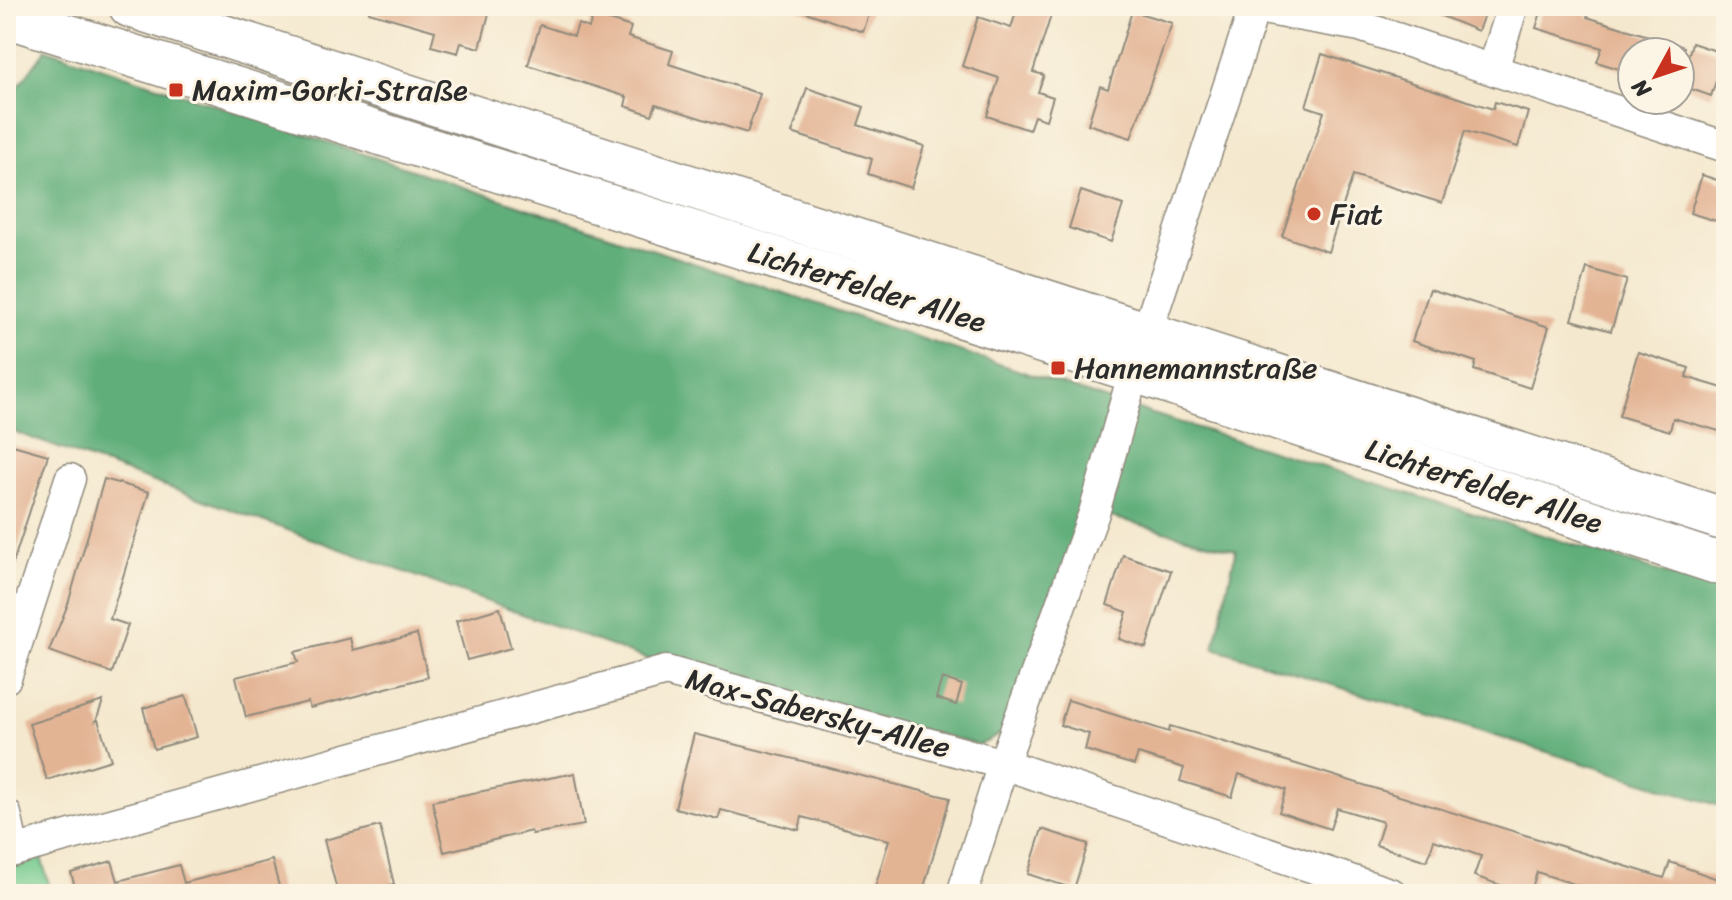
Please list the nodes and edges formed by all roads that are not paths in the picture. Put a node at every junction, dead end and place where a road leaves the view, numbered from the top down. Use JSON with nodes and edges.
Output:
{"nodes":[{"id":1,"x":130,"y":6,"type":"edge"},
{"id":2,"x":1513,"y":6,"type":"edge"},
{"id":3,"x":1252,"y":7,"type":"edge"},
{"id":4,"x":6,"y":16,"type":"edge"},
{"id":5,"x":1493,"y":69,"type":"junction"},
{"id":6,"x":1724,"y":140,"type":"edge"},
{"id":7,"x":1142,"y":352,"type":"junction"},
{"id":8,"x":70,"y":479,"type":"dead end"},
{"id":9,"x":1726,"y":520,"type":"edge"},
{"id":10,"x":1726,"y":566,"type":"edge"},
{"id":11,"x":6,"y":678,"type":"edge"},
{"id":12,"x":1003,"y":764,"type":"junction"},
{"id":13,"x":6,"y":814,"type":"edge"},
{"id":14,"x":10,"y":852,"type":"edge"},
{"id":15,"x":962,"y":894,"type":"edge"},
{"id":16,"x":1392,"y":894,"type":"edge"}],
"edges":[{"from":1,"to":7,"type":"main road","name":"Lichterfelder Allee"},
{"from":2,"to":5,"type":"street"},
{"from":3,"to":5,"type":"street"},
{"from":3,"to":7,"type":"street"},
{"from":4,"to":7,"type":"main road","name":"Lichterfelder Allee"},
{"from":5,"to":6,"type":"street"},
{"from":7,"to":9,"type":"main road","name":"Lichterfelder Allee"},
{"from":7,"to":10,"type":"main road","name":"Lichterfelder Allee"},
{"from":7,"to":12,"type":"street"},
{"from":8,"to":11,"type":"street"},
{"from":12,"to":14,"type":"street","name":"Max-Sabersky-Allee"},
{"from":12,"to":15,"type":"street"},
{"from":12,"to":16,"type":"street","name":"Max-Sabersky-Allee"},
{"from":13,"to":14,"type":"street"}]}
